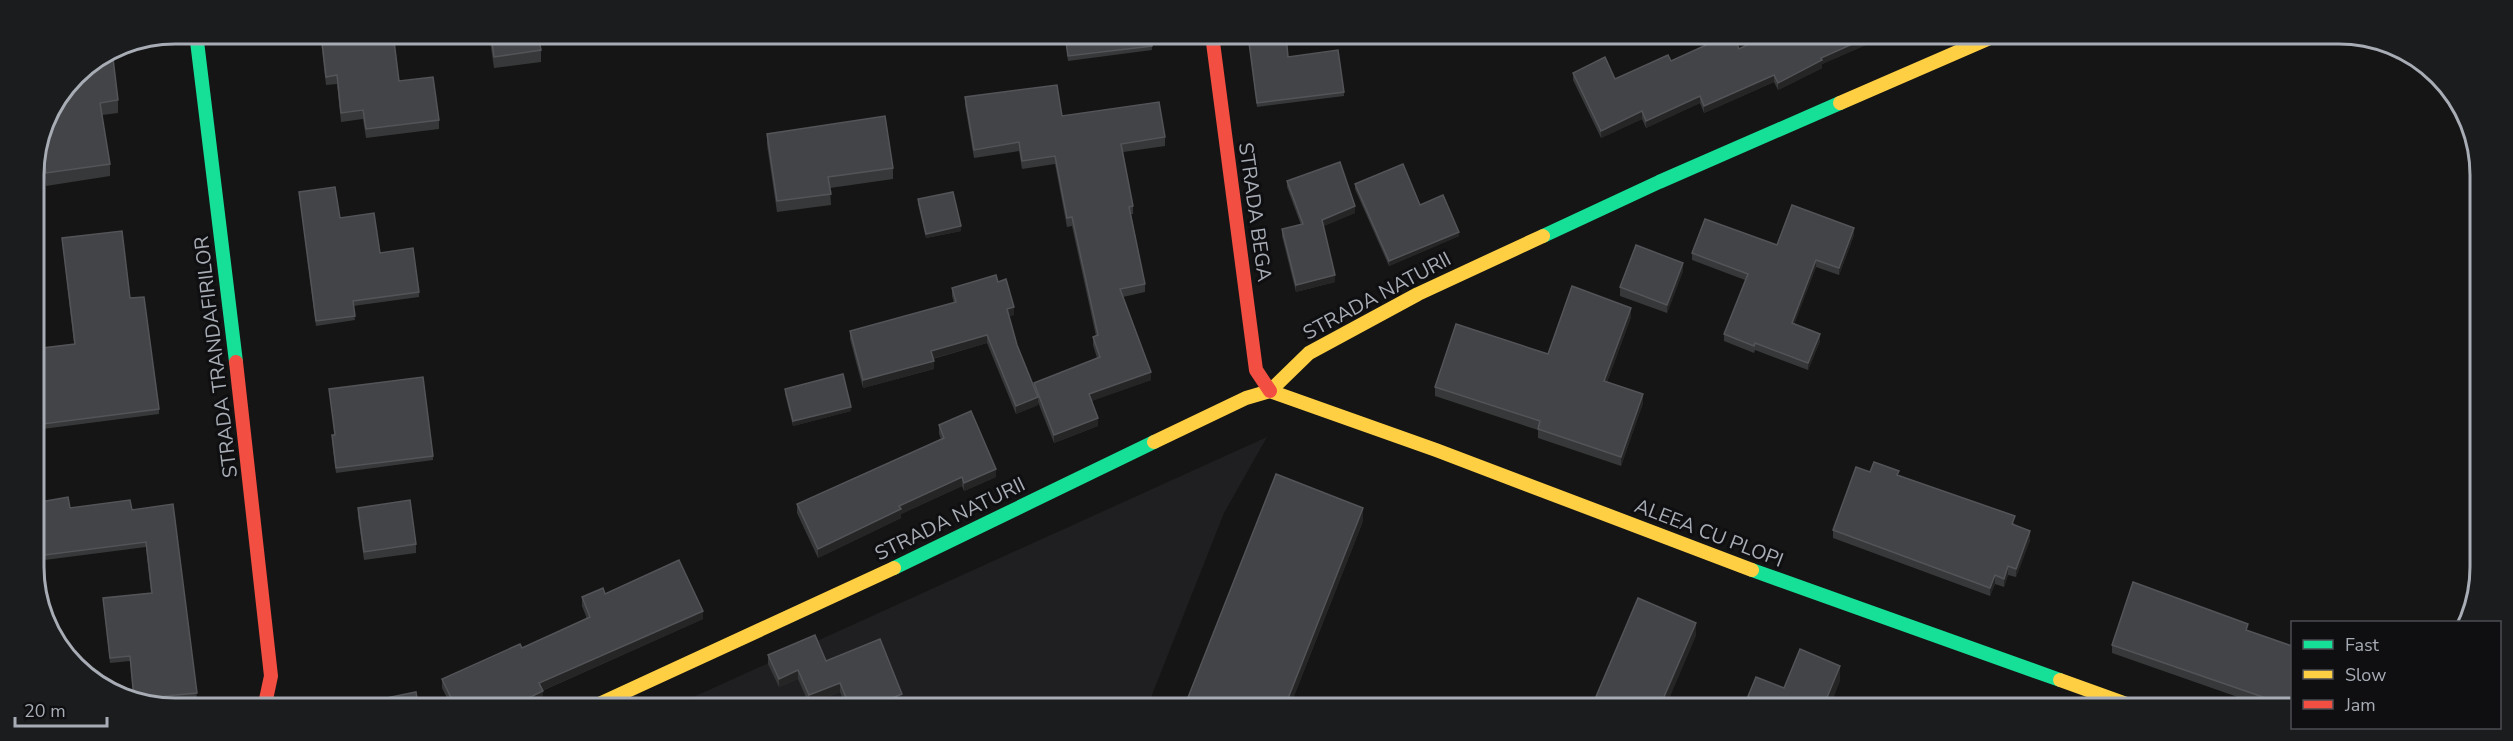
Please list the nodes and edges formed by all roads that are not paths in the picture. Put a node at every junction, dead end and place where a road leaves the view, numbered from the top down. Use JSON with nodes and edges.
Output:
{"nodes":[{"id":1,"x":197,"y":44,"type":"edge"},
{"id":2,"x":1213,"y":44,"type":"edge"},
{"id":3,"x":1976,"y":44,"type":"edge"},
{"id":4,"x":1270,"y":391,"type":"junction"},
{"id":5,"x":271,"y":676,"type":"junction"},
{"id":6,"x":281,"y":694,"type":"dead end"},
{"id":7,"x":2107,"y":697,"type":"edge"},
{"id":8,"x":266,"y":698,"type":"edge"},
{"id":9,"x":613,"y":698,"type":"edge"}],
"edges":[{"from":1,"to":5,"type":"street","name":"STRADA TRANDAFIRILOR"},
{"from":2,"to":4,"type":"street","name":"STRADA BEGA"},
{"from":3,"to":4,"type":"street","name":"STRADA NATURII"},
{"from":4,"to":7,"type":"street","name":"ALEEA CU PLOPI"},
{"from":4,"to":9,"type":"street","name":"STRADA NATURII"},
{"from":5,"to":6,"type":"street","name":"STRADA TRANDAFIRILOR"},
{"from":5,"to":8,"type":"street","name":"STRADA TRANDAFIRILOR"}]}
